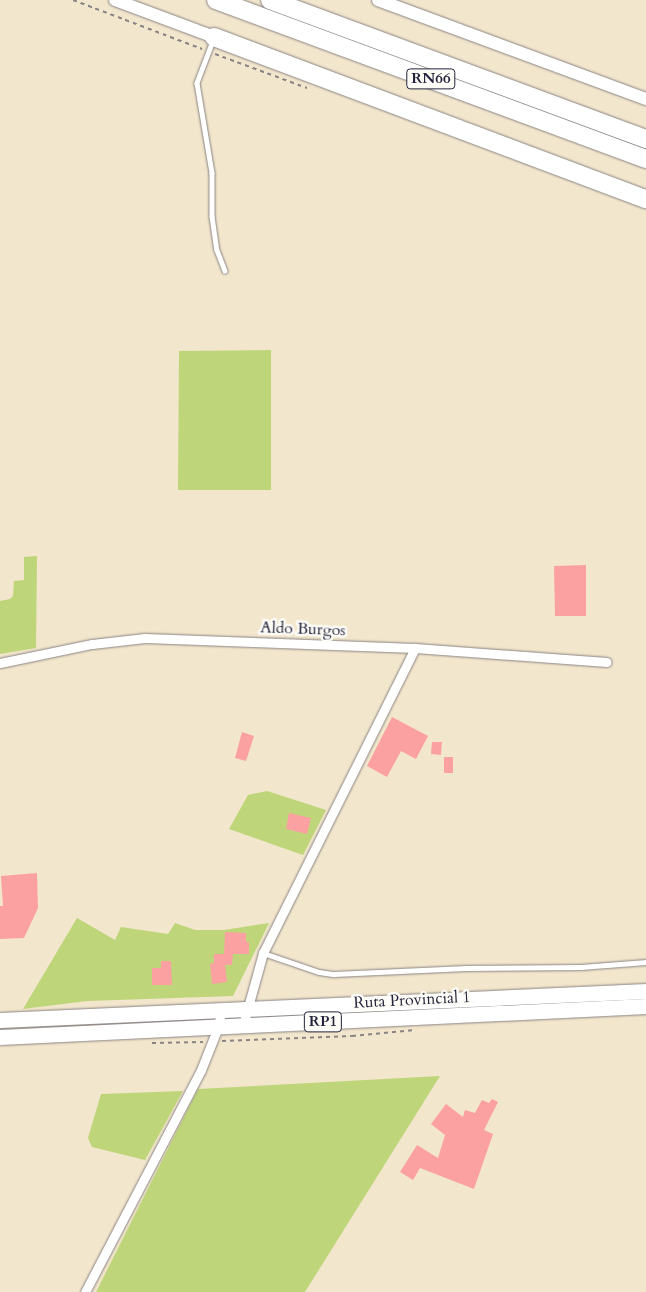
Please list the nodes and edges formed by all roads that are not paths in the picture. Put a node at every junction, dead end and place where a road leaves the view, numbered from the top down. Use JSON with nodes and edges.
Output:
{"nodes":[{"id":1,"x":115,"y":0,"type":"edge"},
{"id":2,"x":216,"y":0,"type":"edge"},
{"id":3,"x":270,"y":0,"type":"edge"},
{"id":4,"x":378,"y":0,"type":"edge"},
{"id":5,"x":214,"y":37,"type":"junction"},
{"id":6,"x":646,"y":99,"type":"edge"},
{"id":7,"x":646,"y":139,"type":"edge"},
{"id":8,"x":646,"y":159,"type":"edge"},
{"id":9,"x":646,"y":199,"type":"edge"},
{"id":10,"x":225,"y":271,"type":"dead end"},
{"id":11,"x":415,"y":648,"type":"junction"},
{"id":12,"x":606,"y":662,"type":"dead end"},
{"id":13,"x":0,"y":663,"type":"edge"},
{"id":14,"x":263,"y":953,"type":"junction"},
{"id":15,"x":646,"y":962,"type":"edge"},
{"id":16,"x":646,"y":991,"type":"edge"},
{"id":17,"x":646,"y":1006,"type":"edge"},
{"id":18,"x":244,"y":1018,"type":"junction"},
{"id":19,"x":219,"y":1019,"type":"junction"},
{"id":20,"x":0,"y":1020,"type":"edge"},
{"id":21,"x":0,"y":1037,"type":"edge"},
{"id":22,"x":85,"y":1292,"type":"edge"}],
"edges":[{"from":1,"to":5,"type":"street"},
{"from":2,"to":8,"type":"highway","number":"RN66"},
{"from":3,"to":7,"type":"highway","number":"RN66"},
{"from":4,"to":6,"type":"street"},
{"from":5,"to":9,"type":"highway"},
{"from":5,"to":10,"type":"lane"},
{"from":11,"to":12,"type":"street","name":"Aldo Burgos"},
{"from":11,"to":13,"type":"street","name":"Aldo Burgos"},
{"from":11,"to":14,"type":"street"},
{"from":14,"to":15,"type":"lane"},
{"from":14,"to":18,"type":"street"},
{"from":16,"to":18,"type":"main road","name":"Ruta Provincial 1","number":"RP1"},
{"from":17,"to":18,"type":"main road","name":"Ruta Provincial 1","number":"RP1"},
{"from":18,"to":19,"type":"main road","name":"Ruta Provincial 1","number":"RP1"},
{"from":19,"to":20,"type":"main road","name":"Ruta Provincial 1","number":"RP1"},
{"from":19,"to":21,"type":"main road","name":"Ruta Provincial 1","number":"RP1"},
{"from":19,"to":22,"type":"street"}]}
